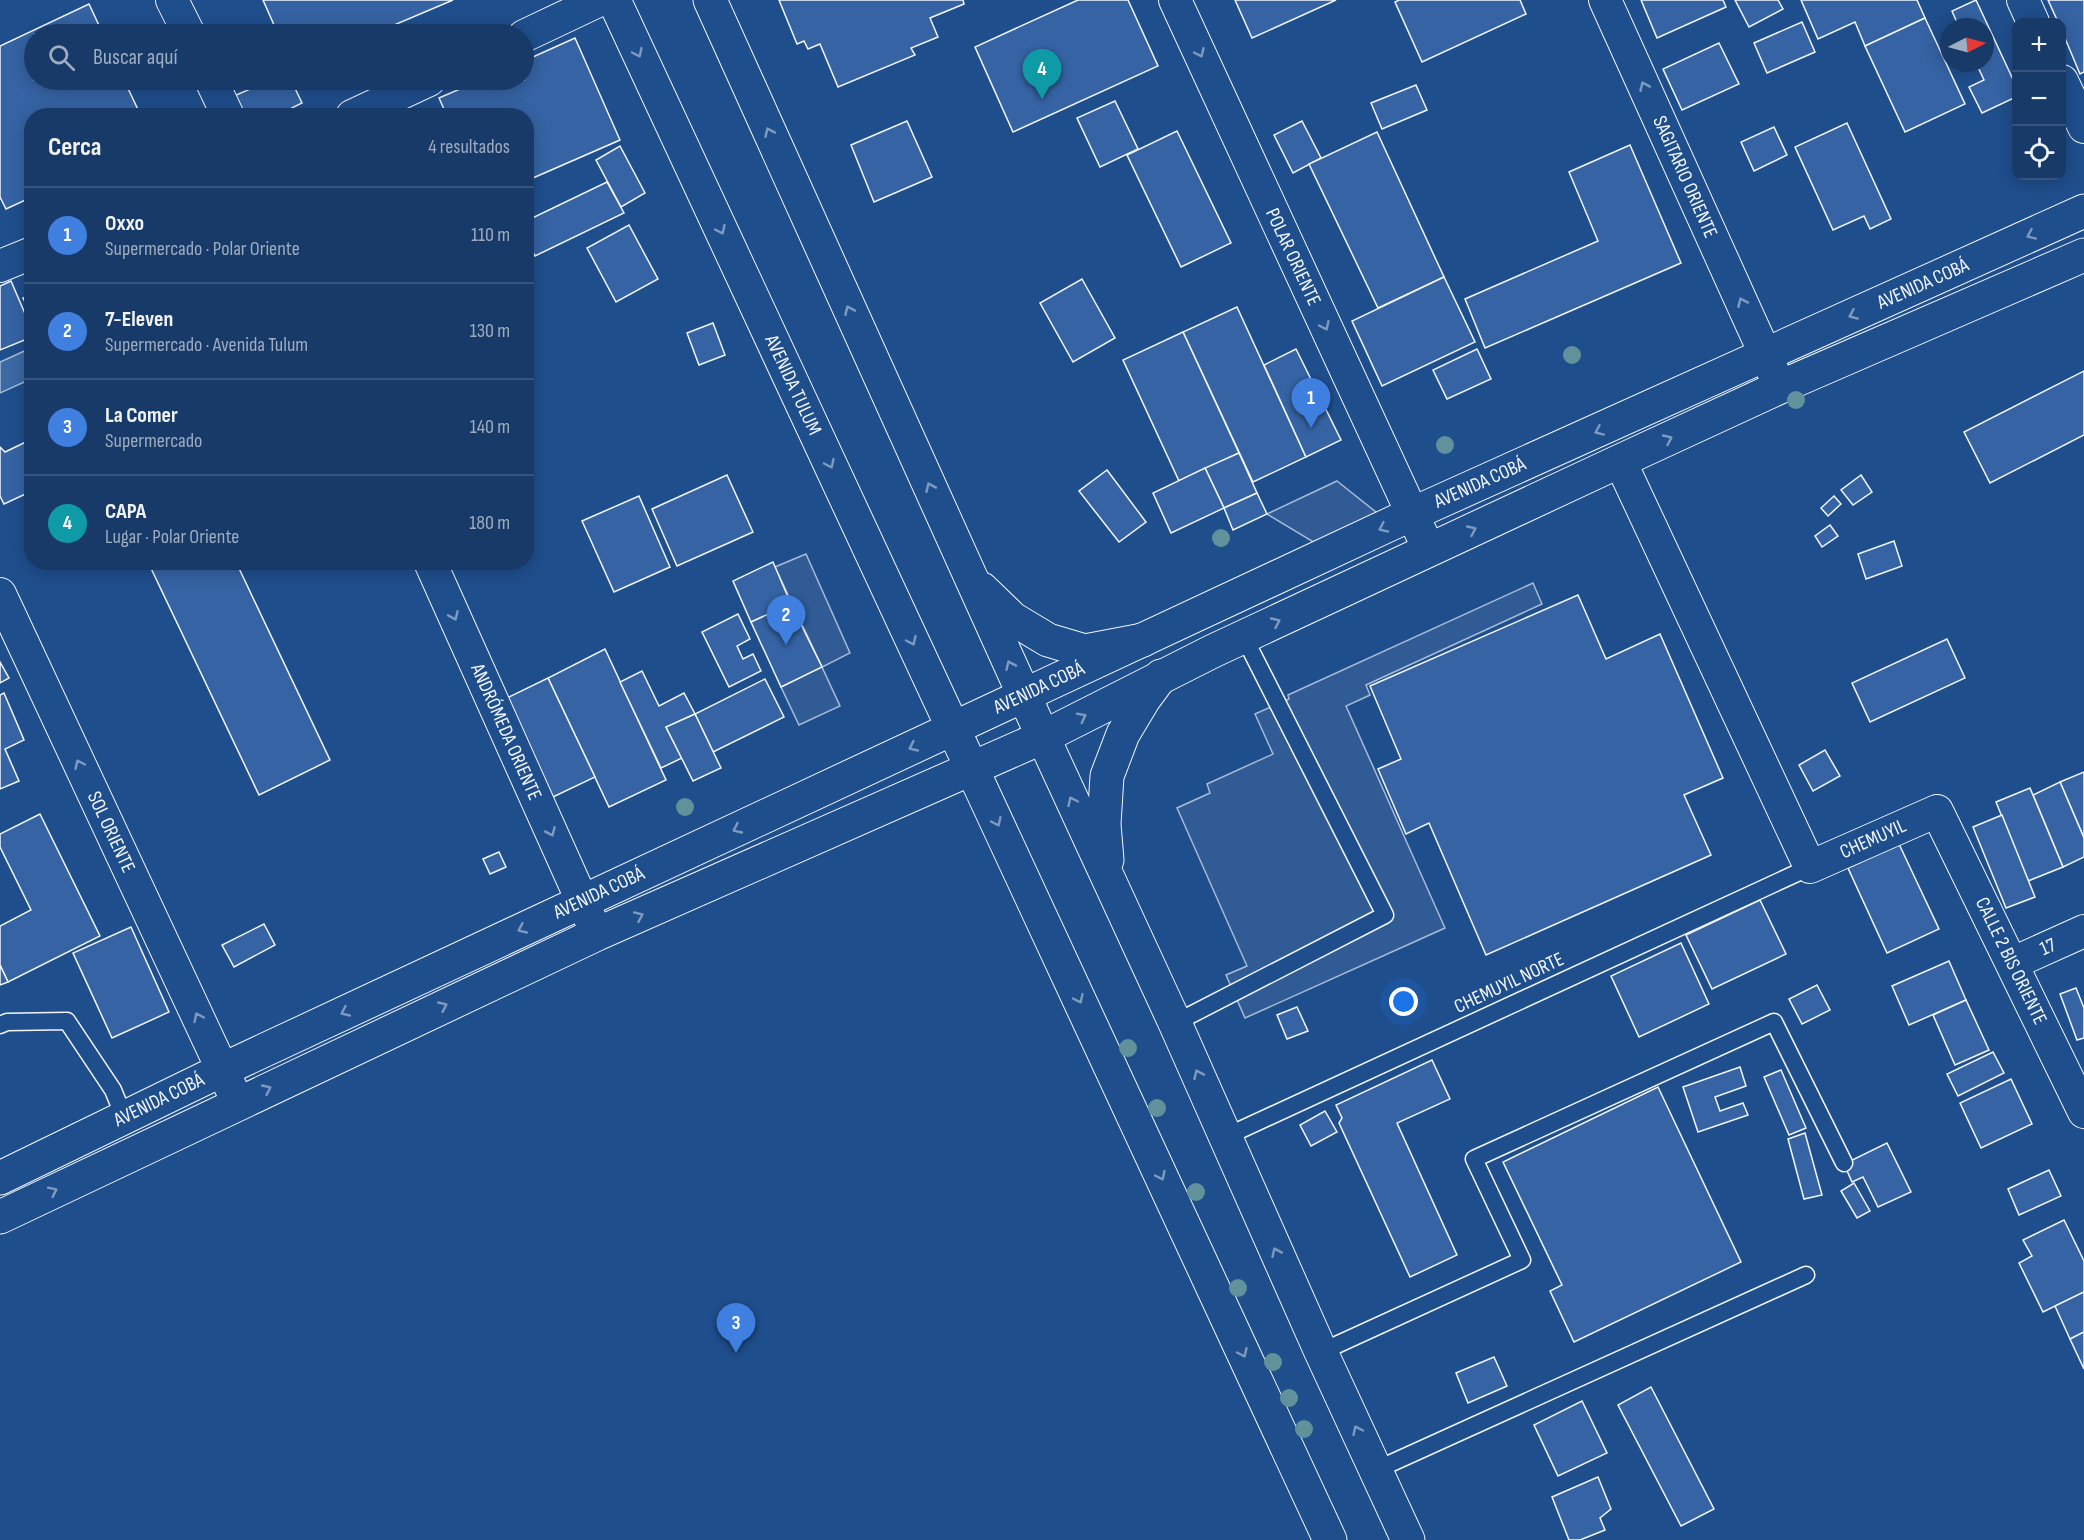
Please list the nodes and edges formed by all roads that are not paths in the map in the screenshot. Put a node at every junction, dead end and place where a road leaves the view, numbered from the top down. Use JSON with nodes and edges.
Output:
{"nodes":[{"id":1,"x":172,"y":0,"type":"edge"},
{"id":2,"x":600,"y":0,"type":"edge"},
{"id":3,"x":614,"y":0,"type":"edge"},
{"id":4,"x":710,"y":0,"type":"edge"},
{"id":5,"x":1175,"y":0,"type":"edge"},
{"id":6,"x":1605,"y":0,"type":"edge"},
{"id":7,"x":2023,"y":0,"type":"edge"},
{"id":8,"x":2031,"y":18,"type":"edge"},
{"id":9,"x":184,"y":24,"type":"edge"},
{"id":10,"x":534,"y":31,"type":"edge"},
{"id":11,"x":216,"y":90,"type":"edge"},
{"id":12,"x":408,"y":90,"type":"edge"},
{"id":13,"x":2066,"y":91,"type":"edge"},
{"id":14,"x":224,"y":108,"type":"edge"},
{"id":15,"x":369,"y":108,"type":"edge"},
{"id":16,"x":2084,"y":127,"type":"edge"},
{"id":17,"x":2084,"y":211,"type":"edge"},
{"id":18,"x":2084,"y":255,"type":"edge"},
{"id":19,"x":24,"y":256,"type":"edge"},
{"id":20,"x":0,"y":266,"type":"edge"},
{"id":21,"x":1766,"y":355,"type":"junction"},
{"id":22,"x":1780,"y":387,"type":"junction"},
{"id":23,"x":1620,"y":460,"type":"junction"},
{"id":24,"x":1412,"y":514,"type":"junction"},
{"id":25,"x":1429,"y":550,"type":"junction"},
{"id":26,"x":434,"y":570,"type":"edge"},
{"id":27,"x":971,"y":579,"type":"junction"},
{"id":28,"x":0,"y":594,"type":"edge"},
{"id":29,"x":1244,"y":637,"type":"junction"},
{"id":30,"x":1143,"y":640,"type":"junction"},
{"id":31,"x":1161,"y":676,"type":"junction"},
{"id":32,"x":1023,"y":695,"type":"junction"},
{"id":33,"x":952,"y":728,"type":"junction"},
{"id":34,"x":1043,"y":737,"type":"junction"},
{"id":35,"x":972,"y":769,"type":"junction"},
{"id":36,"x":1937,"y":811,"type":"joint"},
{"id":37,"x":1810,"y":867,"type":"junction"},
{"id":38,"x":1108,"y":879,"type":"junction"},
{"id":39,"x":582,"y":901,"type":"junction"},
{"id":40,"x":2084,"y":932,"type":"edge"},
{"id":41,"x":597,"y":934,"type":"junction"},
{"id":42,"x":2013,"y":963,"type":"junction"},
{"id":43,"x":1175,"y":1023,"type":"junction"},
{"id":44,"x":0,"y":1025,"type":"edge"},
{"id":45,"x":222,"y":1070,"type":"junction"},
{"id":46,"x":238,"y":1103,"type":"junction"},
{"id":47,"x":2084,"y":1112,"type":"edge"},
{"id":48,"x":124,"y":1118,"type":"junction"},
{"id":49,"x":1225,"y":1137,"type":"junction"},
{"id":50,"x":1844,"y":1163,"type":"dead end"},
{"id":51,"x":0,"y":1178,"type":"edge"},
{"id":52,"x":0,"y":1216,"type":"edge"},
{"id":53,"x":1806,"y":1275,"type":"dead end"},
{"id":54,"x":1321,"y":1352,"type":"junction"},
{"id":55,"x":1376,"y":1470,"type":"junction"},
{"id":56,"x":1330,"y":1540,"type":"edge"},
{"id":57,"x":1408,"y":1540,"type":"edge"}],
"edges":[{"from":1,"to":9,"type":"street"},
{"from":2,"to":10,"type":"street"},
{"from":3,"to":33,"type":"main road","name":"AVENIDA TULUM","one_way":true},
{"from":27,"to":4,"type":"main road","one_way":true},
{"from":5,"to":24,"type":"street","name":"POLAR ORIENTE","one_way":true},
{"from":21,"to":6,"type":"street","name":"SAGITARIO ORIENTE","one_way":true},
{"from":7,"to":8,"type":"street"},
{"from":11,"to":14,"type":"street"},
{"from":12,"to":15,"type":"street"},
{"from":13,"to":16,"type":"street"},
{"from":17,"to":21,"type":"main road","name":"AVENIDA COBÁ","one_way":true},
{"from":18,"to":22,"type":"main road","name":"AVENIDA COBÁ"},
{"from":19,"to":20,"type":"street"},
{"from":21,"to":22,"type":"street","name":"SAGITARIO ORIENTE"},
{"from":21,"to":24,"type":"main road","name":"AVENIDA COBÁ","one_way":true},
{"from":23,"to":22,"type":"main road","name":"AVENIDA COBÁ","one_way":true},
{"from":25,"to":23,"type":"main road","name":"AVENIDA COBÁ","one_way":true},
{"from":23,"to":37,"type":"street"},
{"from":24,"to":25,"type":"street","name":"POLAR ORIENTE"},
{"from":24,"to":30,"type":"main road","name":"AVENIDA COBÁ","one_way":true},
{"from":29,"to":25,"type":"main road","name":"AVENIDA COBÁ","one_way":true},
{"from":26,"to":39,"type":"street","name":"ANDRÓMEDA ORIENTE","one_way":true},
{"from":27,"to":30,"type":"main road"},
{"from":32,"to":27,"type":"main road","one_way":true},
{"from":45,"to":28,"type":"street","name":"SOL ORIENTE","one_way":true},
{"from":29,"to":31,"type":"main road","name":"AVENIDA COBÁ"},
{"from":29,"to":43,"type":"lane"},
{"from":30,"to":32,"type":"main road","name":"AVENIDA COBÁ"},
{"from":34,"to":31,"type":"main road","name":"AVENIDA COBÁ","one_way":true},
{"from":31,"to":38,"type":"main road"},
{"from":32,"to":33,"type":"main road","name":"AVENIDA COBÁ"},
{"from":32,"to":34,"type":"main road"},
{"from":33,"to":35,"type":"main road","name":"AVENIDA TULUM"},
{"from":33,"to":39,"type":"main road","name":"AVENIDA COBÁ","one_way":true},
{"from":34,"to":35,"type":"main road","name":"AVENIDA COBÁ"},
{"from":38,"to":34,"type":"main road","one_way":true},
{"from":41,"to":35,"type":"main road","name":"AVENIDA COBÁ","one_way":true},
{"from":35,"to":56,"type":"main road","name":"AVENIDA TULUM","one_way":true},
{"from":36,"to":37,"type":"street","name":"CHEMUYIL"},
{"from":36,"to":42,"type":"street","name":"CALLE 2 BIS ORIENTE"},
{"from":37,"to":49,"type":"lane","name":"CHEMUYIL NORTE"},
{"from":38,"to":43,"type":"main road"},
{"from":39,"to":41,"type":"street","name":"ANDRÓMEDA ORIENTE"},
{"from":39,"to":45,"type":"main road","name":"AVENIDA COBÁ","one_way":true},
{"from":40,"to":42,"type":"street","name":"17"},
{"from":46,"to":41,"type":"main road","name":"AVENIDA COBÁ","one_way":true},
{"from":42,"to":47,"type":"street","name":"CALLE 2 BIS ORIENTE"},
{"from":49,"to":43,"type":"main road","one_way":true},
{"from":44,"to":48,"type":"lane"},
{"from":45,"to":46,"type":"street","name":"SOL ORIENTE"},
{"from":45,"to":48,"type":"main road","name":"AVENIDA COBÁ"},
{"from":52,"to":46,"type":"main road","name":"AVENIDA COBÁ","one_way":true},
{"from":48,"to":51,"type":"main road","name":"AVENIDA COBÁ"},
{"from":54,"to":49,"type":"main road","one_way":true},
{"from":50,"to":54,"type":"lane"},
{"from":53,"to":55,"type":"lane"},
{"from":55,"to":54,"type":"main road","one_way":true},
{"from":55,"to":57,"type":"main road"}]}
